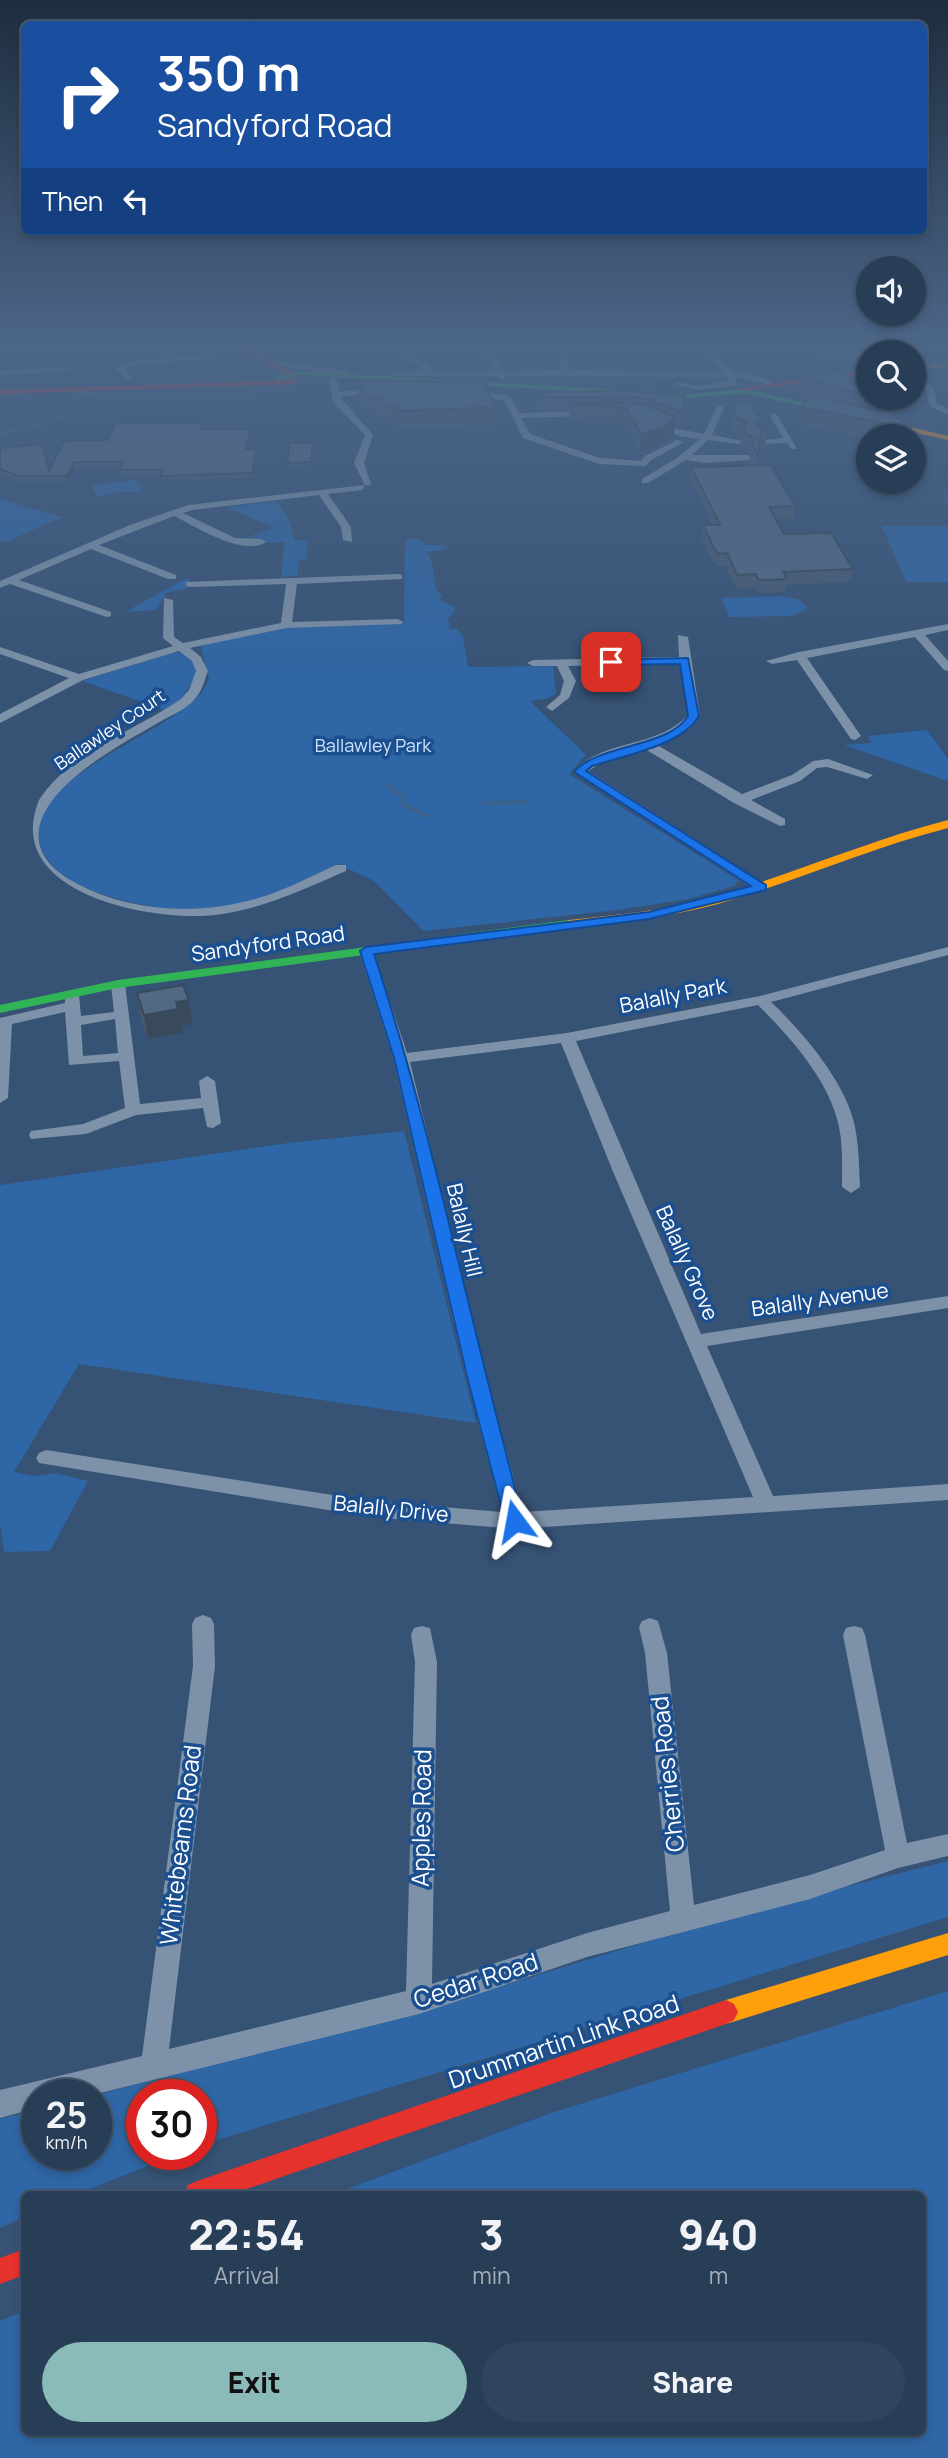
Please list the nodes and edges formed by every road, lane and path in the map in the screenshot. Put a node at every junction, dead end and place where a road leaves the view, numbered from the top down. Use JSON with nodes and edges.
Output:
{"nodes":[{"id":1,"x":361,"y":459,"type":"edge"},
{"id":2,"x":592,"y":459,"type":"edge"},
{"id":3,"x":647,"y":459,"type":"edge"},
{"id":4,"x":683,"y":459,"type":"edge"},
{"id":5,"x":696,"y":459,"type":"edge"},
{"id":6,"x":732,"y":459,"type":"edge"},
{"id":7,"x":645,"y":481,"type":"dead end"},
{"id":8,"x":322,"y":492,"type":"junction"},
{"id":9,"x":174,"y":512,"type":"junction"},
{"id":10,"x":348,"y":540,"type":"dead end"},
{"id":11,"x":261,"y":542,"type":"dead end"},
{"id":12,"x":92,"y":546,"type":"junction"},
{"id":13,"x":172,"y":577,"type":"dead end"},
{"id":14,"x":398,"y":577,"type":"dead end"},
{"id":15,"x":292,"y":581,"type":"junction"},
{"id":16,"x":5,"y":583,"type":"edge"},
{"id":17,"x":190,"y":584,"type":"dead end"},
{"id":18,"x":168,"y":600,"type":"dead end"},
{"id":19,"x":107,"y":614,"type":"dead end"},
{"id":20,"x":398,"y":622,"type":"dead end"},
{"id":21,"x":286,"y":625,"type":"junction"},
{"id":22,"x":948,"y":627,"type":"edge"},
{"id":23,"x":918,"y":633,"type":"junction"},
{"id":24,"x":682,"y":637,"type":"dead end"},
{"id":25,"x":181,"y":647,"type":"junction"},
{"id":26,"x":0,"y":650,"type":"edge"},
{"id":27,"x":799,"y":655,"type":"junction"},
{"id":28,"x":685,"y":660,"type":"junction"},
{"id":29,"x":772,"y":660,"type":"dead end"},
{"id":30,"x":533,"y":663,"type":"dead end"},
{"id":31,"x":562,"y":664,"type":"junction"},
{"id":32,"x":948,"y":668,"type":"edge"},
{"id":33,"x":79,"y":678,"type":"junction"},
{"id":34,"x":552,"y":707,"type":"dead end"},
{"id":35,"x":0,"y":719,"type":"edge"},
{"id":36,"x":855,"y":736,"type":"dead end"},
{"id":37,"x":648,"y":745,"type":"junction"},
{"id":38,"x":867,"y":775,"type":"dead end"},
{"id":39,"x":739,"y":800,"type":"junction"},
{"id":40,"x":780,"y":822,"type":"dead end"},
{"id":41,"x":948,"y":824,"type":"edge"},
{"id":42,"x":341,"y":868,"type":"dead end"},
{"id":43,"x":762,"y":888,"type":"junction"},
{"id":44,"x":366,"y":951,"type":"junction"},
{"id":45,"x":948,"y":951,"type":"edge"},
{"id":46,"x":118,"y":984,"type":"junction"},
{"id":47,"x":761,"y":1000,"type":"junction"},
{"id":48,"x":73,"y":1006,"type":"junction"},
{"id":49,"x":0,"y":1009,"type":"edge"},
{"id":50,"x":110,"y":1016,"type":"dead end"},
{"id":51,"x":567,"y":1038,"type":"junction"},
{"id":52,"x":116,"y":1057,"type":"dead end"},
{"id":53,"x":401,"y":1058,"type":"junction"},
{"id":54,"x":207,"y":1081,"type":"dead end"},
{"id":55,"x":0,"y":1098,"type":"edge"},
{"id":56,"x":210,"y":1102,"type":"junction"},
{"id":57,"x":133,"y":1110,"type":"junction"},
{"id":58,"x":213,"y":1122,"type":"dead end"},
{"id":59,"x":37,"y":1135,"type":"dead end"},
{"id":60,"x":851,"y":1187,"type":"dead end"},
{"id":61,"x":948,"y":1302,"type":"edge"},
{"id":62,"x":698,"y":1341,"type":"junction"},
{"id":63,"x":46,"y":1458,"type":"dead end"},
{"id":64,"x":948,"y":1492,"type":"edge"},
{"id":65,"x":767,"y":1506,"type":"junction"},
{"id":66,"x":515,"y":1521,"type":"junction"},
{"id":67,"x":202,"y":1624,"type":"dead end"},
{"id":68,"x":650,"y":1628,"type":"dead end"},
{"id":69,"x":422,"y":1635,"type":"dead end"},
{"id":70,"x":854,"y":1635,"type":"dead end"},
{"id":71,"x":948,"y":1845,"type":"edge"},
{"id":72,"x":898,"y":1857,"type":"junction"},
{"id":73,"x":683,"y":1920,"type":"junction"},
{"id":74,"x":948,"y":1944,"type":"edge"},
{"id":75,"x":419,"y":2001,"type":"junction"},
{"id":76,"x":154,"y":2066,"type":"junction"},
{"id":77,"x":0,"y":2104,"type":"edge"},
{"id":78,"x":206,"y":2191,"type":"edge"},
{"id":79,"x":21,"y":2263,"type":"edge"},
{"id":80,"x":0,"y":2272,"type":"edge"}],
"edges":[{"from":1,"to":8,"type":"street"},
{"from":2,"to":3,"type":"street"},
{"from":4,"to":7,"type":"street"},
{"from":5,"to":6,"type":"street"},
{"from":8,"to":9,"type":"street"},
{"from":8,"to":10,"type":"street"},
{"from":9,"to":11,"type":"street"},
{"from":9,"to":12,"type":"street"},
{"from":12,"to":13,"type":"street"},
{"from":12,"to":16,"type":"street"},
{"from":14,"to":15,"type":"street"},
{"from":15,"to":17,"type":"street"},
{"from":15,"to":21,"type":"street"},
{"from":16,"to":19,"type":"street"},
{"from":18,"to":25,"type":"street"},
{"from":20,"to":21,"type":"street"},
{"from":21,"to":25,"type":"street"},
{"from":22,"to":23,"type":"street"},
{"from":23,"to":27,"type":"street"},
{"from":23,"to":32,"type":"street"},
{"from":24,"to":28,"type":"street"},
{"from":25,"to":33,"type":"street"},
{"from":25,"to":42,"type":"street","name":"Ballawley Court"},
{"from":26,"to":33,"type":"street"},
{"from":27,"to":29,"type":"street"},
{"from":27,"to":36,"type":"street"},
{"from":28,"to":31,"type":"street"},
{"from":28,"to":37,"type":"street"},
{"from":30,"to":31,"type":"street"},
{"from":31,"to":34,"type":"street"},
{"from":33,"to":35,"type":"street"},
{"from":37,"to":39,"type":"street"},
{"from":37,"to":43,"type":"street"},
{"from":38,"to":39,"type":"street"},
{"from":39,"to":40,"type":"street"},
{"from":41,"to":43,"type":"main road","name":"Sandyford Road"},
{"from":43,"to":44,"type":"main road","name":"Sandyford Road"},
{"from":44,"to":46,"type":"main road","name":"Sandyford Road"},
{"from":44,"to":53,"type":"street","name":"Balally Hill"},
{"from":45,"to":47,"type":"street","name":"Balally Park"},
{"from":46,"to":48,"type":"main road","name":"Sandyford Road"},
{"from":46,"to":57,"type":"street"},
{"from":47,"to":51,"type":"street","name":"Balally Park"},
{"from":47,"to":60,"type":"street"},
{"from":48,"to":49,"type":"main road","name":"Sandyford Road"},
{"from":48,"to":50,"type":"street"},
{"from":48,"to":52,"type":"street"},
{"from":48,"to":55,"type":"street"},
{"from":51,"to":53,"type":"street","name":"Balally Park"},
{"from":51,"to":62,"type":"street","name":"Balally Grove"},
{"from":53,"to":66,"type":"street","name":"Balally Hill"},
{"from":54,"to":56,"type":"street"},
{"from":56,"to":57,"type":"street"},
{"from":56,"to":58,"type":"street"},
{"from":57,"to":59,"type":"street"},
{"from":61,"to":62,"type":"street","name":"Balally Avenue"},
{"from":62,"to":65,"type":"street","name":"Balally Grove"},
{"from":63,"to":66,"type":"street","name":"Balally Drive"},
{"from":64,"to":65,"type":"street","name":"Balally Drive"},
{"from":65,"to":66,"type":"street","name":"Balally Drive"},
{"from":67,"to":76,"type":"street","name":"Whitebeams Road"},
{"from":68,"to":73,"type":"street","name":"Cherries Road"},
{"from":69,"to":75,"type":"street","name":"Apples Road"},
{"from":70,"to":72,"type":"street"},
{"from":71,"to":72,"type":"street","name":"Cedar Road"},
{"from":72,"to":73,"type":"street","name":"Cedar Road"},
{"from":73,"to":75,"type":"street","name":"Cedar Road"},
{"from":74,"to":78,"type":"main road","name":"Drummartin Link Road"},
{"from":75,"to":76,"type":"street","name":"Cedar Road"},
{"from":76,"to":77,"type":"street","name":"Cedar Road"},
{"from":79,"to":80,"type":"main road"}]}
